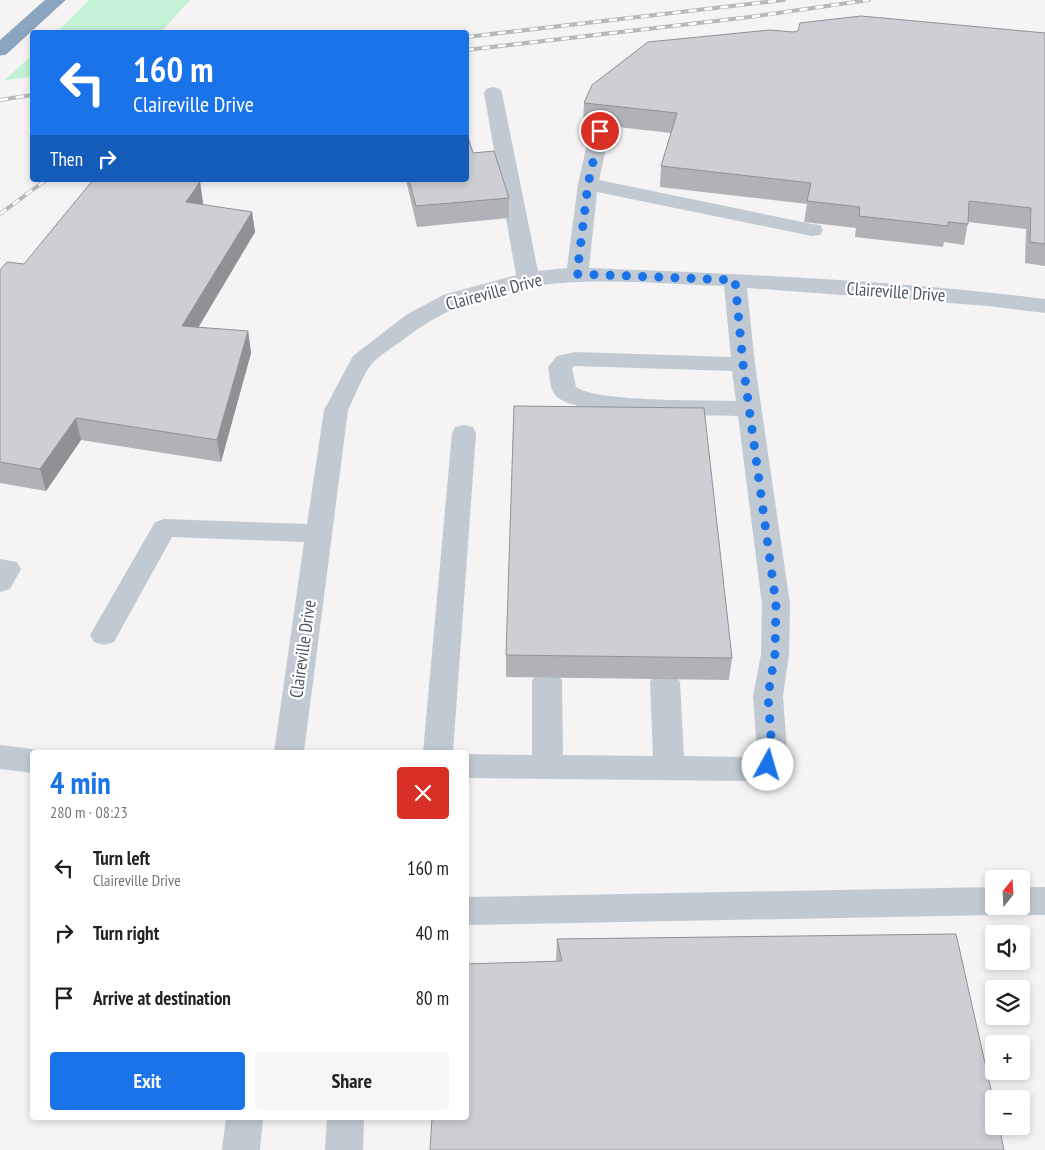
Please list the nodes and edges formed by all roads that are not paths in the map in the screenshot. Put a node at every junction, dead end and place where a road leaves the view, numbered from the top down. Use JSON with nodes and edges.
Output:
{"nodes":[{"id":1,"x":56,"y":0,"type":"edge"},
{"id":2,"x":0,"y":50,"type":"edge"},
{"id":3,"x":492,"y":93,"type":"dead end"},
{"id":4,"x":600,"y":131,"type":"dead end"},
{"id":5,"x":588,"y":184,"type":"junction"},
{"id":6,"x":812,"y":230,"type":"dead end"},
{"id":7,"x":577,"y":274,"type":"junction"},
{"id":8,"x":528,"y":279,"type":"junction"},
{"id":9,"x":735,"y":280,"type":"junction"},
{"id":10,"x":1045,"y":306,"type":"edge"},
{"id":11,"x":743,"y":364,"type":"junction"},
{"id":12,"x":749,"y":409,"type":"junction"},
{"id":13,"x":464,"y":433,"type":"dead end"},
{"id":14,"x":319,"y":534,"type":"junction"},
{"id":15,"x":0,"y":568,"type":"edge"},
{"id":16,"x":0,"y":582,"type":"edge"},
{"id":17,"x":104,"y":636,"type":"dead end"},
{"id":18,"x":547,"y":681,"type":"dead end"},
{"id":19,"x":665,"y":682,"type":"dead end"},
{"id":20,"x":288,"y":750,"type":"edge"},
{"id":21,"x":438,"y":750,"type":"edge"},
{"id":22,"x":0,"y":757,"type":"edge"},
{"id":23,"x":30,"y":760,"type":"edge"},
{"id":24,"x":469,"y":766,"type":"edge"},
{"id":25,"x":548,"y":767,"type":"junction"},
{"id":26,"x":669,"y":768,"type":"junction"},
{"id":27,"x":1045,"y":900,"type":"edge"},
{"id":28,"x":1030,"y":901,"type":"edge"},
{"id":29,"x":985,"y":902,"type":"edge"},
{"id":30,"x":469,"y":911,"type":"edge"},
{"id":31,"x":245,"y":1120,"type":"edge"},
{"id":32,"x":346,"y":1120,"type":"edge"},
{"id":33,"x":241,"y":1150,"type":"edge"},
{"id":34,"x":344,"y":1150,"type":"edge"}],
"edges":[{"from":1,"to":2,"type":"highway"},
{"from":3,"to":8,"type":"street"},
{"from":4,"to":5,"type":"street"},
{"from":5,"to":6,"type":"street"},
{"from":5,"to":7,"type":"street"},
{"from":7,"to":8,"type":"street","name":"Claireville Drive"},
{"from":7,"to":9,"type":"street","name":"Claireville Drive"},
{"from":8,"to":14,"type":"street","name":"Claireville Drive"},
{"from":9,"to":10,"type":"street","name":"Claireville Drive"},
{"from":9,"to":11,"type":"street"},
{"from":11,"to":12,"type":"street"},
{"from":11,"to":12,"type":"street"},
{"from":12,"to":26,"type":"street"},
{"from":13,"to":21,"type":"street"},
{"from":14,"to":17,"type":"street"},
{"from":14,"to":20,"type":"street","name":"Claireville Drive"},
{"from":15,"to":16,"type":"street"},
{"from":18,"to":25,"type":"street"},
{"from":19,"to":26,"type":"street"},
{"from":22,"to":23,"type":"street"},
{"from":24,"to":25,"type":"street"},
{"from":25,"to":26,"type":"street"},
{"from":27,"to":28,"type":"street"},
{"from":29,"to":30,"type":"street"},
{"from":31,"to":33,"type":"street"},
{"from":32,"to":34,"type":"street"}]}
